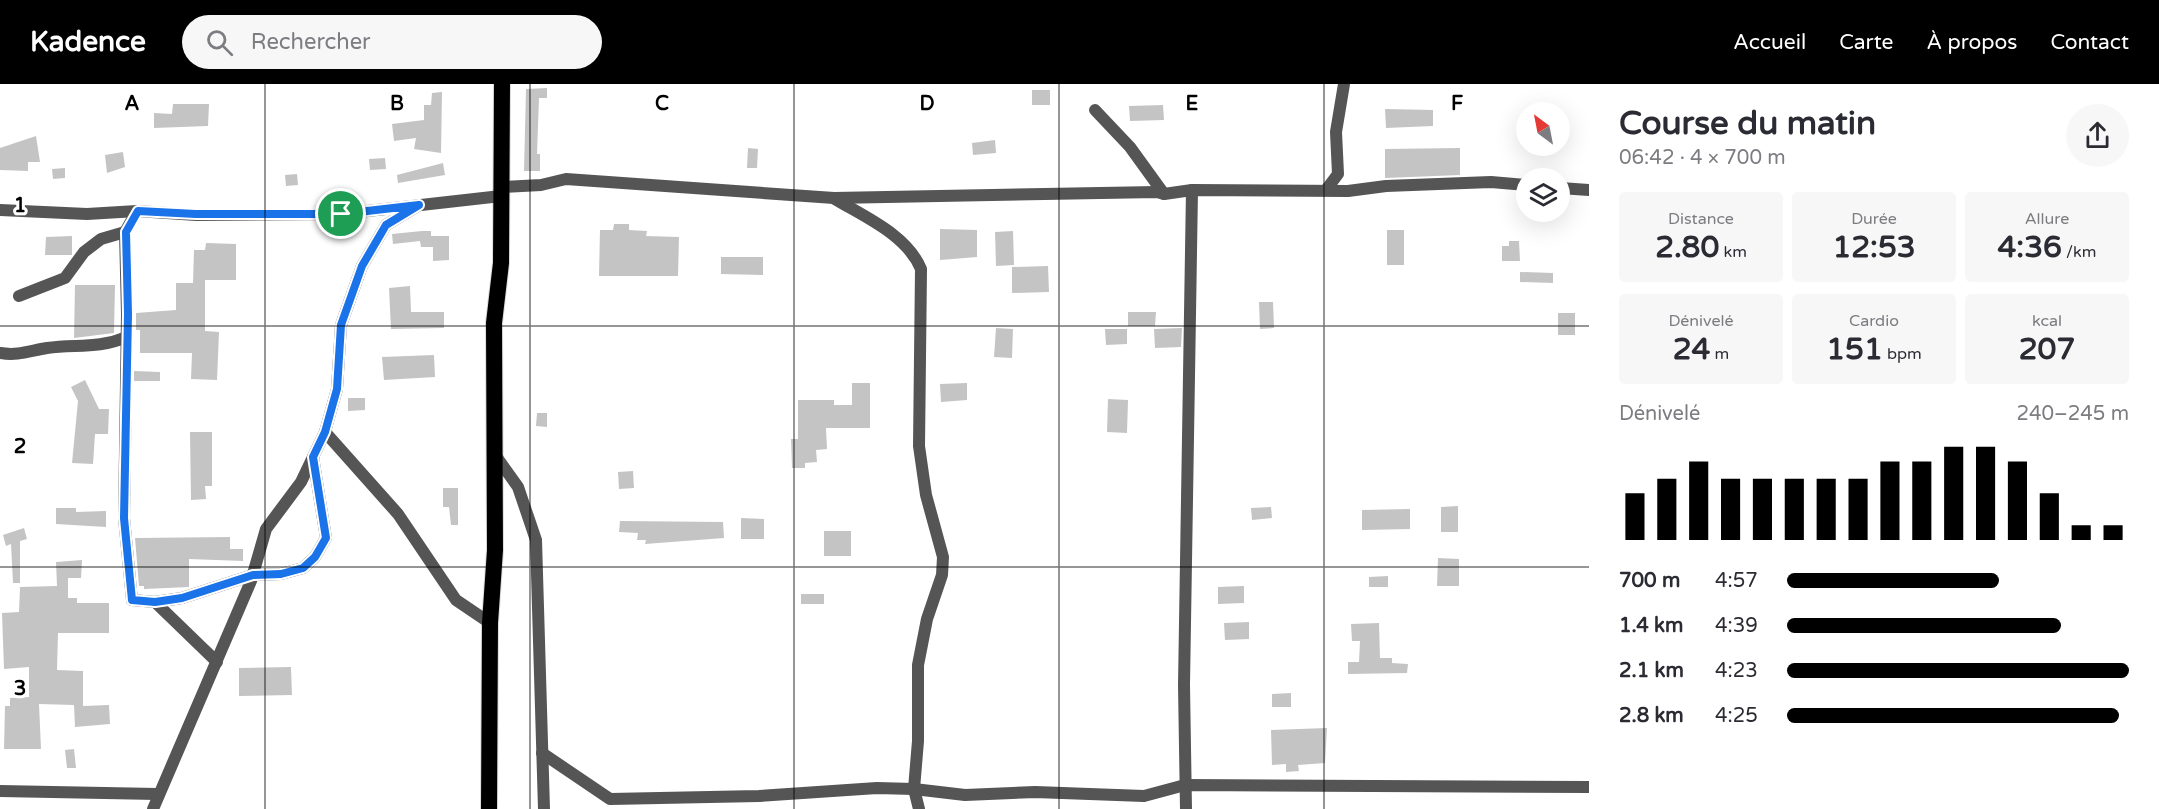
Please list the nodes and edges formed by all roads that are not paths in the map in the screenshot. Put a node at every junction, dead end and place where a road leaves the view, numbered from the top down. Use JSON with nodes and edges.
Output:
{"nodes":[{"id":1,"x":502,"y":84,"type":"edge"},
{"id":2,"x":1344,"y":84,"type":"edge"},
{"id":3,"x":1095,"y":110,"type":"dead end"},
{"id":4,"x":1516,"y":184,"type":"edge"},
{"id":5,"x":1570,"y":189,"type":"edge"},
{"id":6,"x":1192,"y":190,"type":"junction"},
{"id":7,"x":1326,"y":190,"type":"junction"},
{"id":8,"x":1589,"y":190,"type":"edge"},
{"id":9,"x":501,"y":191,"type":"junction"},
{"id":10,"x":1164,"y":194,"type":"junction"},
{"id":11,"x":834,"y":198,"type":"junction"},
{"id":12,"x":419,"y":205,"type":"junction"},
{"id":13,"x":0,"y":210,"type":"edge"},
{"id":14,"x":138,"y":211,"type":"junction"},
{"id":15,"x":126,"y":232,"type":"junction"},
{"id":16,"x":19,"y":296,"type":"dead end"},
{"id":17,"x":127,"y":337,"type":"junction"},
{"id":18,"x":0,"y":353,"type":"edge"},
{"id":19,"x":325,"y":432,"type":"junction"},
{"id":20,"x":493,"y":452,"type":"junction"},
{"id":21,"x":313,"y":457,"type":"junction"},
{"id":22,"x":253,"y":575,"type":"junction"},
{"id":23,"x":155,"y":602,"type":"junction"},
{"id":24,"x":490,"y":623,"type":"junction"},
{"id":25,"x":217,"y":662,"type":"junction"},
{"id":26,"x":542,"y":753,"type":"junction"},
{"id":27,"x":1185,"y":785,"type":"junction"},
{"id":28,"x":1589,"y":787,"type":"edge"},
{"id":29,"x":914,"y":789,"type":"junction"},
{"id":30,"x":0,"y":791,"type":"edge"},
{"id":31,"x":157,"y":794,"type":"junction"},
{"id":32,"x":153,"y":809,"type":"edge"},
{"id":33,"x":489,"y":809,"type":"edge"},
{"id":34,"x":544,"y":809,"type":"edge"},
{"id":35,"x":919,"y":809,"type":"edge"},
{"id":36,"x":1186,"y":809,"type":"edge"}],
"edges":[{"from":1,"to":9,"type":"highway"},
{"from":2,"to":7,"type":"street"},
{"from":3,"to":10,"type":"street"},
{"from":4,"to":7,"type":"street"},
{"from":5,"to":8,"type":"street"},
{"from":6,"to":7,"type":"street"},
{"from":6,"to":10,"type":"street"},
{"from":6,"to":27,"type":"street"},
{"from":9,"to":11,"type":"street"},
{"from":9,"to":12,"type":"street"},
{"from":9,"to":20,"type":"highway"},
{"from":10,"to":11,"type":"street"},
{"from":11,"to":29,"type":"street"},
{"from":12,"to":14,"type":"street"},
{"from":12,"to":19,"type":"street"},
{"from":13,"to":14,"type":"street"},
{"from":14,"to":15,"type":"street"},
{"from":15,"to":16,"type":"street"},
{"from":15,"to":17,"type":"street"},
{"from":17,"to":18,"type":"street"},
{"from":17,"to":23,"type":"street"},
{"from":19,"to":21,"type":"street"},
{"from":19,"to":24,"type":"street"},
{"from":20,"to":24,"type":"highway"},
{"from":20,"to":26,"type":"street"},
{"from":21,"to":22,"type":"street"},
{"from":21,"to":22,"type":"street"},
{"from":22,"to":23,"type":"street"},
{"from":22,"to":25,"type":"street"},
{"from":23,"to":25,"type":"street"},
{"from":24,"to":33,"type":"highway"},
{"from":25,"to":31,"type":"street"},
{"from":26,"to":29,"type":"street"},
{"from":26,"to":34,"type":"street"},
{"from":27,"to":28,"type":"street"},
{"from":27,"to":29,"type":"street"},
{"from":27,"to":36,"type":"street"},
{"from":29,"to":35,"type":"street"},
{"from":30,"to":31,"type":"street"},
{"from":31,"to":32,"type":"street"}]}
